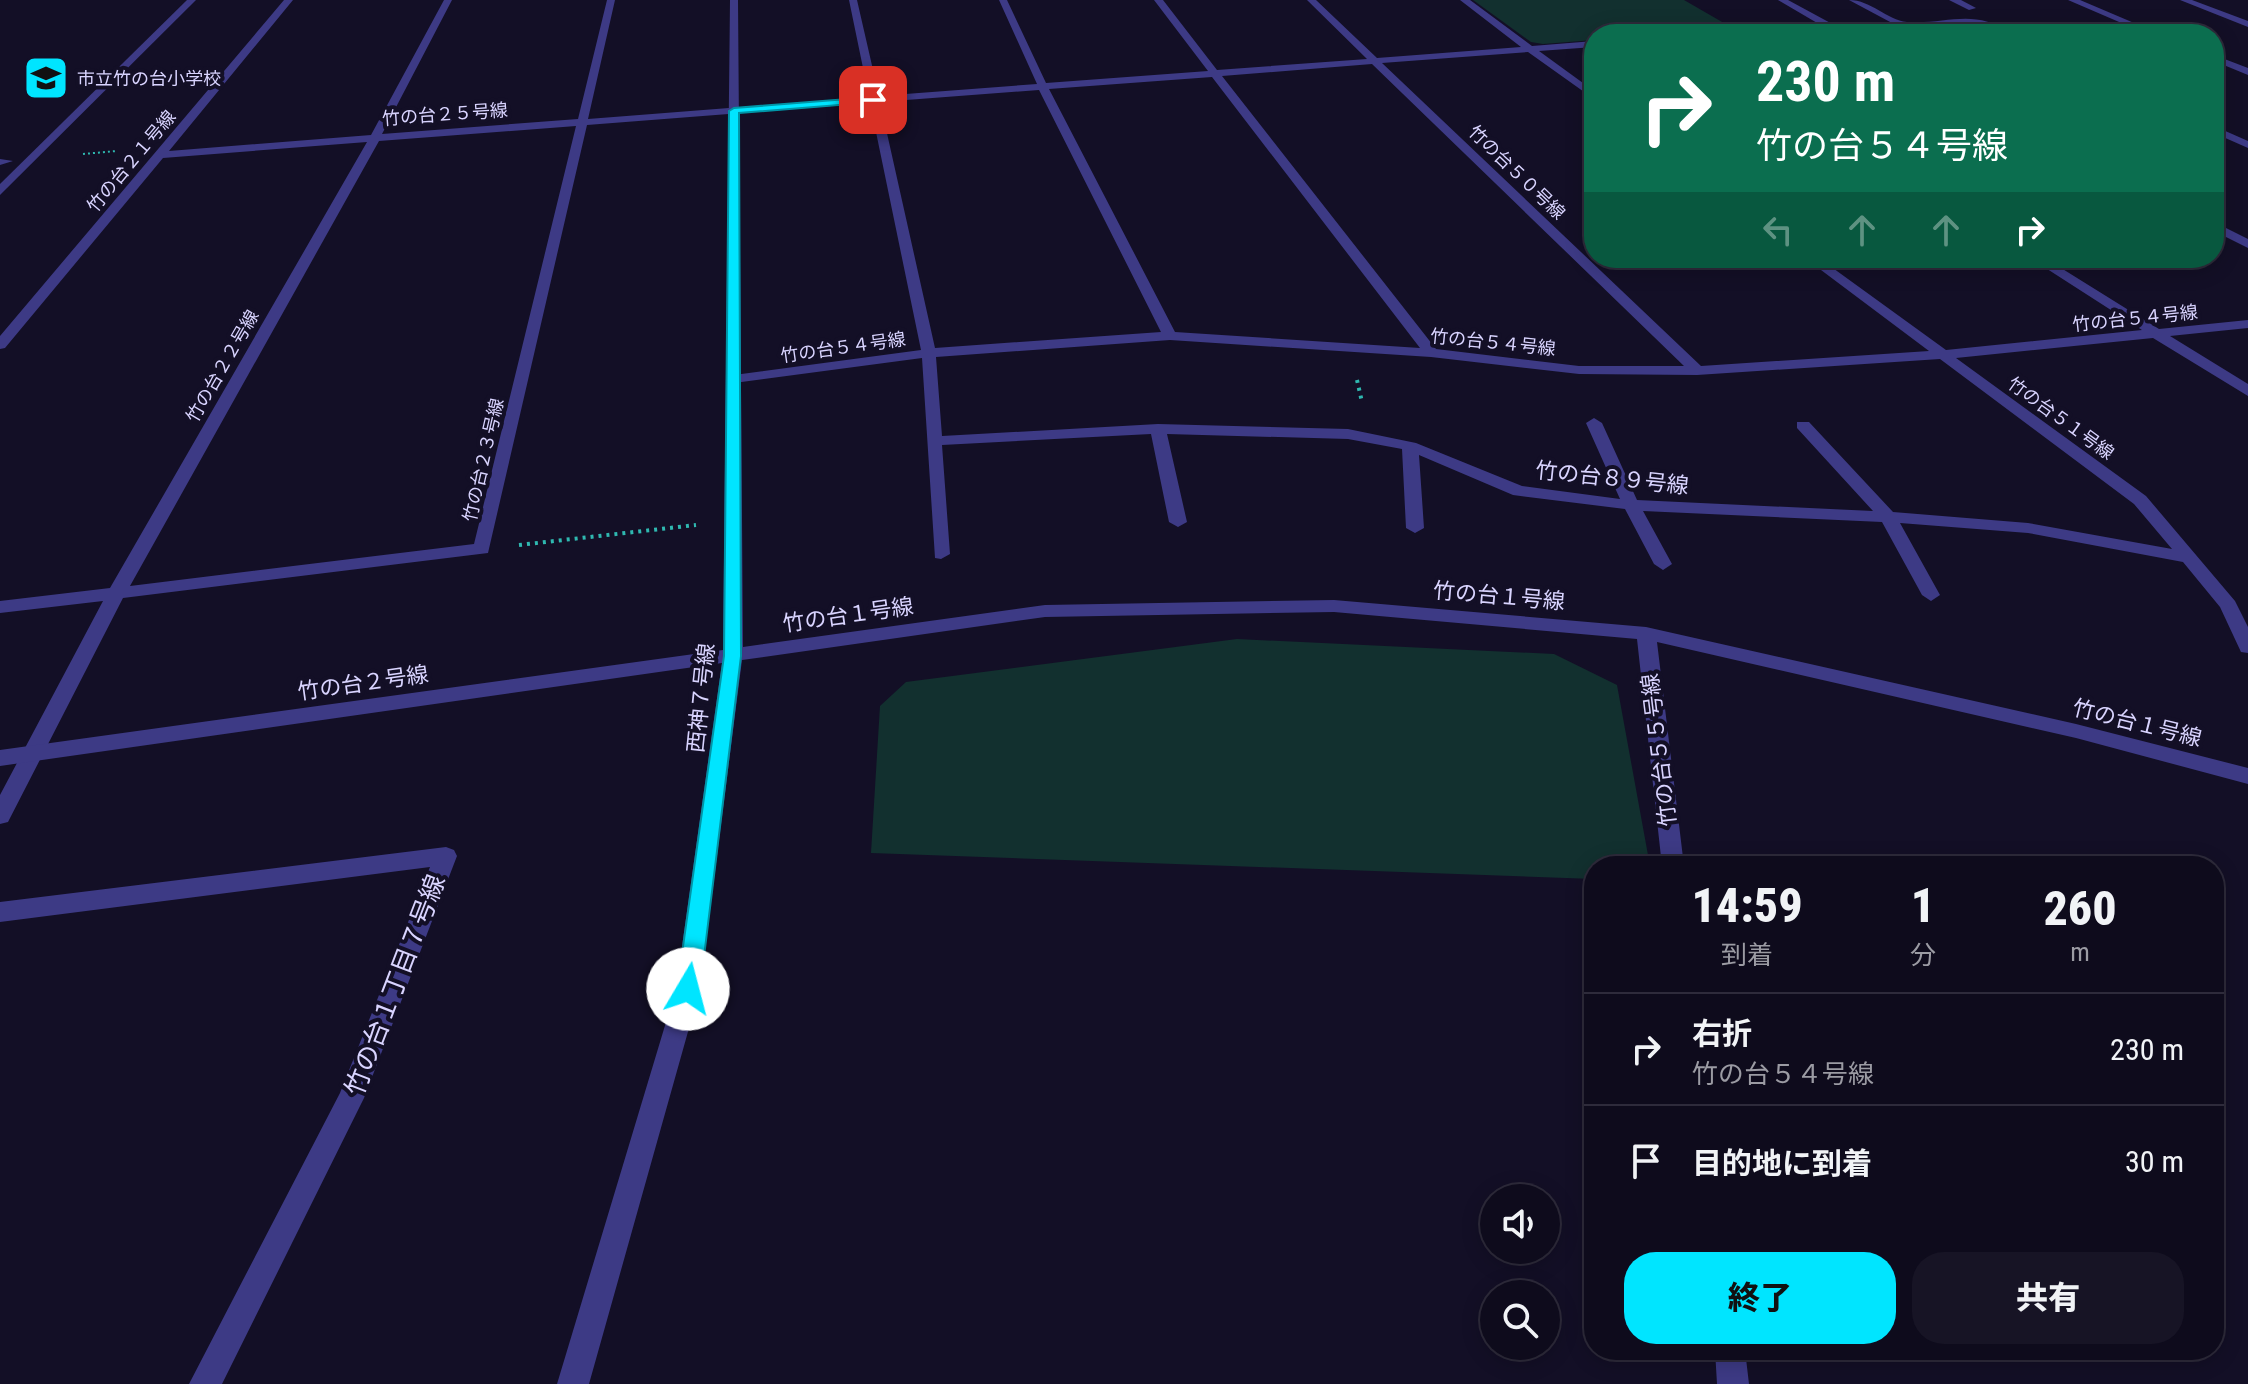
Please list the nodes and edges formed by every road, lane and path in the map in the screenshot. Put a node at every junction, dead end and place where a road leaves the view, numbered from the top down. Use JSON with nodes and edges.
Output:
{"nodes":[{"id":1,"x":192,"y":0,"type":"edge"},
{"id":2,"x":289,"y":0,"type":"edge"},
{"id":3,"x":448,"y":0,"type":"edge"},
{"id":4,"x":611,"y":0,"type":"edge"},
{"id":5,"x":734,"y":0,"type":"edge"},
{"id":6,"x":853,"y":0,"type":"edge"},
{"id":7,"x":1003,"y":0,"type":"edge"},
{"id":8,"x":1158,"y":0,"type":"edge"},
{"id":9,"x":1311,"y":0,"type":"edge"},
{"id":10,"x":1464,"y":0,"type":"edge"},
{"id":11,"x":1782,"y":0,"type":"edge"},
{"id":12,"x":1853,"y":0,"type":"edge"},
{"id":13,"x":1953,"y":0,"type":"edge"},
{"id":14,"x":2072,"y":0,"type":"edge"},
{"id":15,"x":2184,"y":0,"type":"edge"},
{"id":16,"x":1972,"y":8,"type":"dead end"},
{"id":17,"x":1827,"y":24,"type":"edge"},
{"id":18,"x":1903,"y":24,"type":"joint"},
{"id":19,"x":1984,"y":24,"type":"edge"},
{"id":20,"x":2131,"y":24,"type":"edge"},
{"id":21,"x":2248,"y":24,"type":"edge"},
{"id":22,"x":1584,"y":45,"type":"edge"},
{"id":23,"x":1530,"y":49,"type":"junction"},
{"id":24,"x":1375,"y":61,"type":"junction"},
{"id":25,"x":2224,"y":62,"type":"edge"},
{"id":26,"x":2248,"y":72,"type":"edge"},
{"id":27,"x":1214,"y":73,"type":"junction"},
{"id":28,"x":1043,"y":87,"type":"junction"},
{"id":29,"x":1584,"y":89,"type":"edge"},
{"id":30,"x":873,"y":100,"type":"junction"},
{"id":31,"x":734,"y":111,"type":"junction"},
{"id":32,"x":582,"y":122,"type":"junction"},
{"id":33,"x":2224,"y":134,"type":"edge"},
{"id":34,"x":375,"y":138,"type":"junction"},
{"id":35,"x":2248,"y":145,"type":"edge"},
{"id":36,"x":159,"y":155,"type":"junction"},
{"id":37,"x":0,"y":191,"type":"edge"},
{"id":38,"x":2224,"y":231,"type":"edge"},
{"id":39,"x":2248,"y":244,"type":"edge"},
{"id":40,"x":1584,"y":262,"type":"edge"},
{"id":41,"x":1590,"y":268,"type":"edge"},
{"id":42,"x":1824,"y":268,"type":"edge"},
{"id":43,"x":2052,"y":268,"type":"edge"},
{"id":44,"x":2248,"y":324,"type":"edge"},
{"id":45,"x":2155,"y":334,"type":"junction"},
{"id":46,"x":1170,"y":336,"type":"junction"},
{"id":47,"x":0,"y":345,"type":"edge"},
{"id":48,"x":1351,"y":348,"type":"junction"},
{"id":49,"x":929,"y":353,"type":"junction"},
{"id":50,"x":1431,"y":353,"type":"junction"},
{"id":51,"x":1941,"y":355,"type":"junction"},
{"id":52,"x":1697,"y":371,"type":"junction"},
{"id":53,"x":734,"y":379,"type":"junction"},
{"id":54,"x":2248,"y":391,"type":"edge"},
{"id":55,"x":1594,"y":423,"type":"dead end"},
{"id":56,"x":1803,"y":425,"type":"dead end"},
{"id":57,"x":1158,"y":429,"type":"junction"},
{"id":58,"x":1369,"y":438,"type":"junction"},
{"id":59,"x":934,"y":441,"type":"junction"},
{"id":60,"x":1410,"y":446,"type":"junction"},
{"id":61,"x":1631,"y":505,"type":"junction"},
{"id":62,"x":1888,"y":517,"type":"junction"},
{"id":63,"x":733,"y":521,"type":"junction"},
{"id":64,"x":1178,"y":522,"type":"dead end"},
{"id":65,"x":1415,"y":528,"type":"dead end"},
{"id":66,"x":482,"y":549,"type":"junction"},
{"id":67,"x":941,"y":554,"type":"dead end"},
{"id":68,"x":2189,"y":558,"type":"junction"},
{"id":69,"x":1663,"y":564,"type":"dead end"},
{"id":70,"x":115,"y":595,"type":"junction"},
{"id":71,"x":1931,"y":595,"type":"dead end"},
{"id":72,"x":0,"y":607,"type":"edge"},
{"id":73,"x":1646,"y":633,"type":"junction"},
{"id":74,"x":2247,"y":641,"type":"edge"},
{"id":75,"x":733,"y":656,"type":"junction"},
{"id":76,"x":33,"y":753,"type":"junction"},
{"id":77,"x":0,"y":758,"type":"edge"},
{"id":78,"x":2248,"y":776,"type":"edge"},
{"id":79,"x":0,"y":816,"type":"edge"},
{"id":80,"x":1672,"y":856,"type":"edge"},
{"id":81,"x":0,"y":912,"type":"edge"},
{"id":82,"x":1731,"y":1360,"type":"edge"},
{"id":83,"x":205,"y":1384,"type":"edge"},
{"id":84,"x":573,"y":1384,"type":"edge"},
{"id":85,"x":1733,"y":1384,"type":"edge"}],
"edges":[{"from":1,"to":37,"type":"street"},
{"from":2,"to":36,"type":"street","name":"竹の台２１号線"},
{"from":3,"to":34,"type":"street","name":"竹の台２２号線"},
{"from":4,"to":32,"type":"street","name":"竹の台２３号線"},
{"from":5,"to":31,"type":"street","name":"西神７号線"},
{"from":6,"to":30,"type":"street"},
{"from":7,"to":28,"type":"street"},
{"from":8,"to":27,"type":"street"},
{"from":9,"to":24,"type":"street","name":"竹の台５０号線"},
{"from":10,"to":23,"type":"street"},
{"from":11,"to":17,"type":"street"},
{"from":12,"to":18,"type":"street"},
{"from":13,"to":16,"type":"street"},
{"from":14,"to":20,"type":"street"},
{"from":15,"to":21,"type":"street"},
{"from":18,"to":19,"type":"street"},
{"from":22,"to":23,"type":"street"},
{"from":23,"to":24,"type":"street"},
{"from":23,"to":29,"type":"street"},
{"from":24,"to":27,"type":"street"},
{"from":24,"to":40,"type":"street","name":"竹の台５０号線"},
{"from":25,"to":26,"type":"street"},
{"from":27,"to":28,"type":"street"},
{"from":27,"to":50,"type":"street"},
{"from":28,"to":30,"type":"street"},
{"from":28,"to":46,"type":"street"},
{"from":30,"to":31,"type":"street"},
{"from":30,"to":49,"type":"street"},
{"from":31,"to":32,"type":"street","name":"竹の台２５号線"},
{"from":31,"to":53,"type":"street","name":"西神７号線"},
{"from":32,"to":34,"type":"street","name":"竹の台２５号線"},
{"from":32,"to":66,"type":"street","name":"竹の台２３号線"},
{"from":33,"to":35,"type":"street"},
{"from":34,"to":36,"type":"street","name":"竹の台２５号線"},
{"from":34,"to":70,"type":"street","name":"竹の台２２号線"},
{"from":36,"to":47,"type":"street","name":"竹の台２１号線"},
{"from":38,"to":39,"type":"street"},
{"from":41,"to":52,"type":"street","name":"竹の台５０号線"},
{"from":42,"to":51,"type":"street","name":"竹の台５１号線"},
{"from":43,"to":45,"type":"street"},
{"from":44,"to":45,"type":"street","name":"竹の台５４号線"},
{"from":45,"to":51,"type":"street","name":"竹の台５４号線"},
{"from":45,"to":54,"type":"street"},
{"from":46,"to":48,"type":"street","name":"竹の台５４号線"},
{"from":46,"to":49,"type":"street","name":"竹の台５４号線"},
{"from":48,"to":50,"type":"street","name":"竹の台５４号線"},
{"from":48,"to":58,"type":"path"},
{"from":49,"to":53,"type":"street","name":"竹の台５４号線"},
{"from":49,"to":59,"type":"street"},
{"from":50,"to":52,"type":"street","name":"竹の台５４号線"},
{"from":51,"to":52,"type":"street","name":"竹の台５４号線"},
{"from":51,"to":68,"type":"street","name":"竹の台５１号線"},
{"from":53,"to":63,"type":"street","name":"西神７号線"},
{"from":55,"to":61,"type":"street"},
{"from":56,"to":62,"type":"street"},
{"from":57,"to":58,"type":"street","name":"竹の台８９号線"},
{"from":57,"to":59,"type":"street","name":"竹の台８９号線"},
{"from":57,"to":64,"type":"street"},
{"from":58,"to":60,"type":"street","name":"竹の台８９号線"},
{"from":59,"to":67,"type":"street"},
{"from":60,"to":61,"type":"street","name":"竹の台８９号線"},
{"from":60,"to":65,"type":"street"},
{"from":61,"to":62,"type":"street","name":"竹の台８９号線"},
{"from":61,"to":69,"type":"street"},
{"from":62,"to":68,"type":"street","name":"竹の台８９号線"},
{"from":62,"to":71,"type":"street"},
{"from":63,"to":66,"type":"path"},
{"from":63,"to":75,"type":"street","name":"西神７号線"},
{"from":66,"to":70,"type":"street","name":"竹の台２３号線"},
{"from":68,"to":74,"type":"street","name":"竹の台５１号線"},
{"from":70,"to":72,"type":"street","name":"竹の台２３号線"},
{"from":70,"to":76,"type":"street","name":"竹の台２２号線"},
{"from":73,"to":75,"type":"street","name":"竹の台１号線"},
{"from":73,"to":78,"type":"street","name":"竹の台１号線"},
{"from":73,"to":80,"type":"street","name":"竹の台５５号線"},
{"from":75,"to":76,"type":"street","name":"竹の台２号線"},
{"from":75,"to":84,"type":"street","name":"西神７号線"},
{"from":76,"to":77,"type":"street","name":"竹の台２号線"},
{"from":76,"to":79,"type":"street"},
{"from":81,"to":83,"type":"street","name":"竹の台１丁目７号線"},
{"from":82,"to":85,"type":"street"}]}
